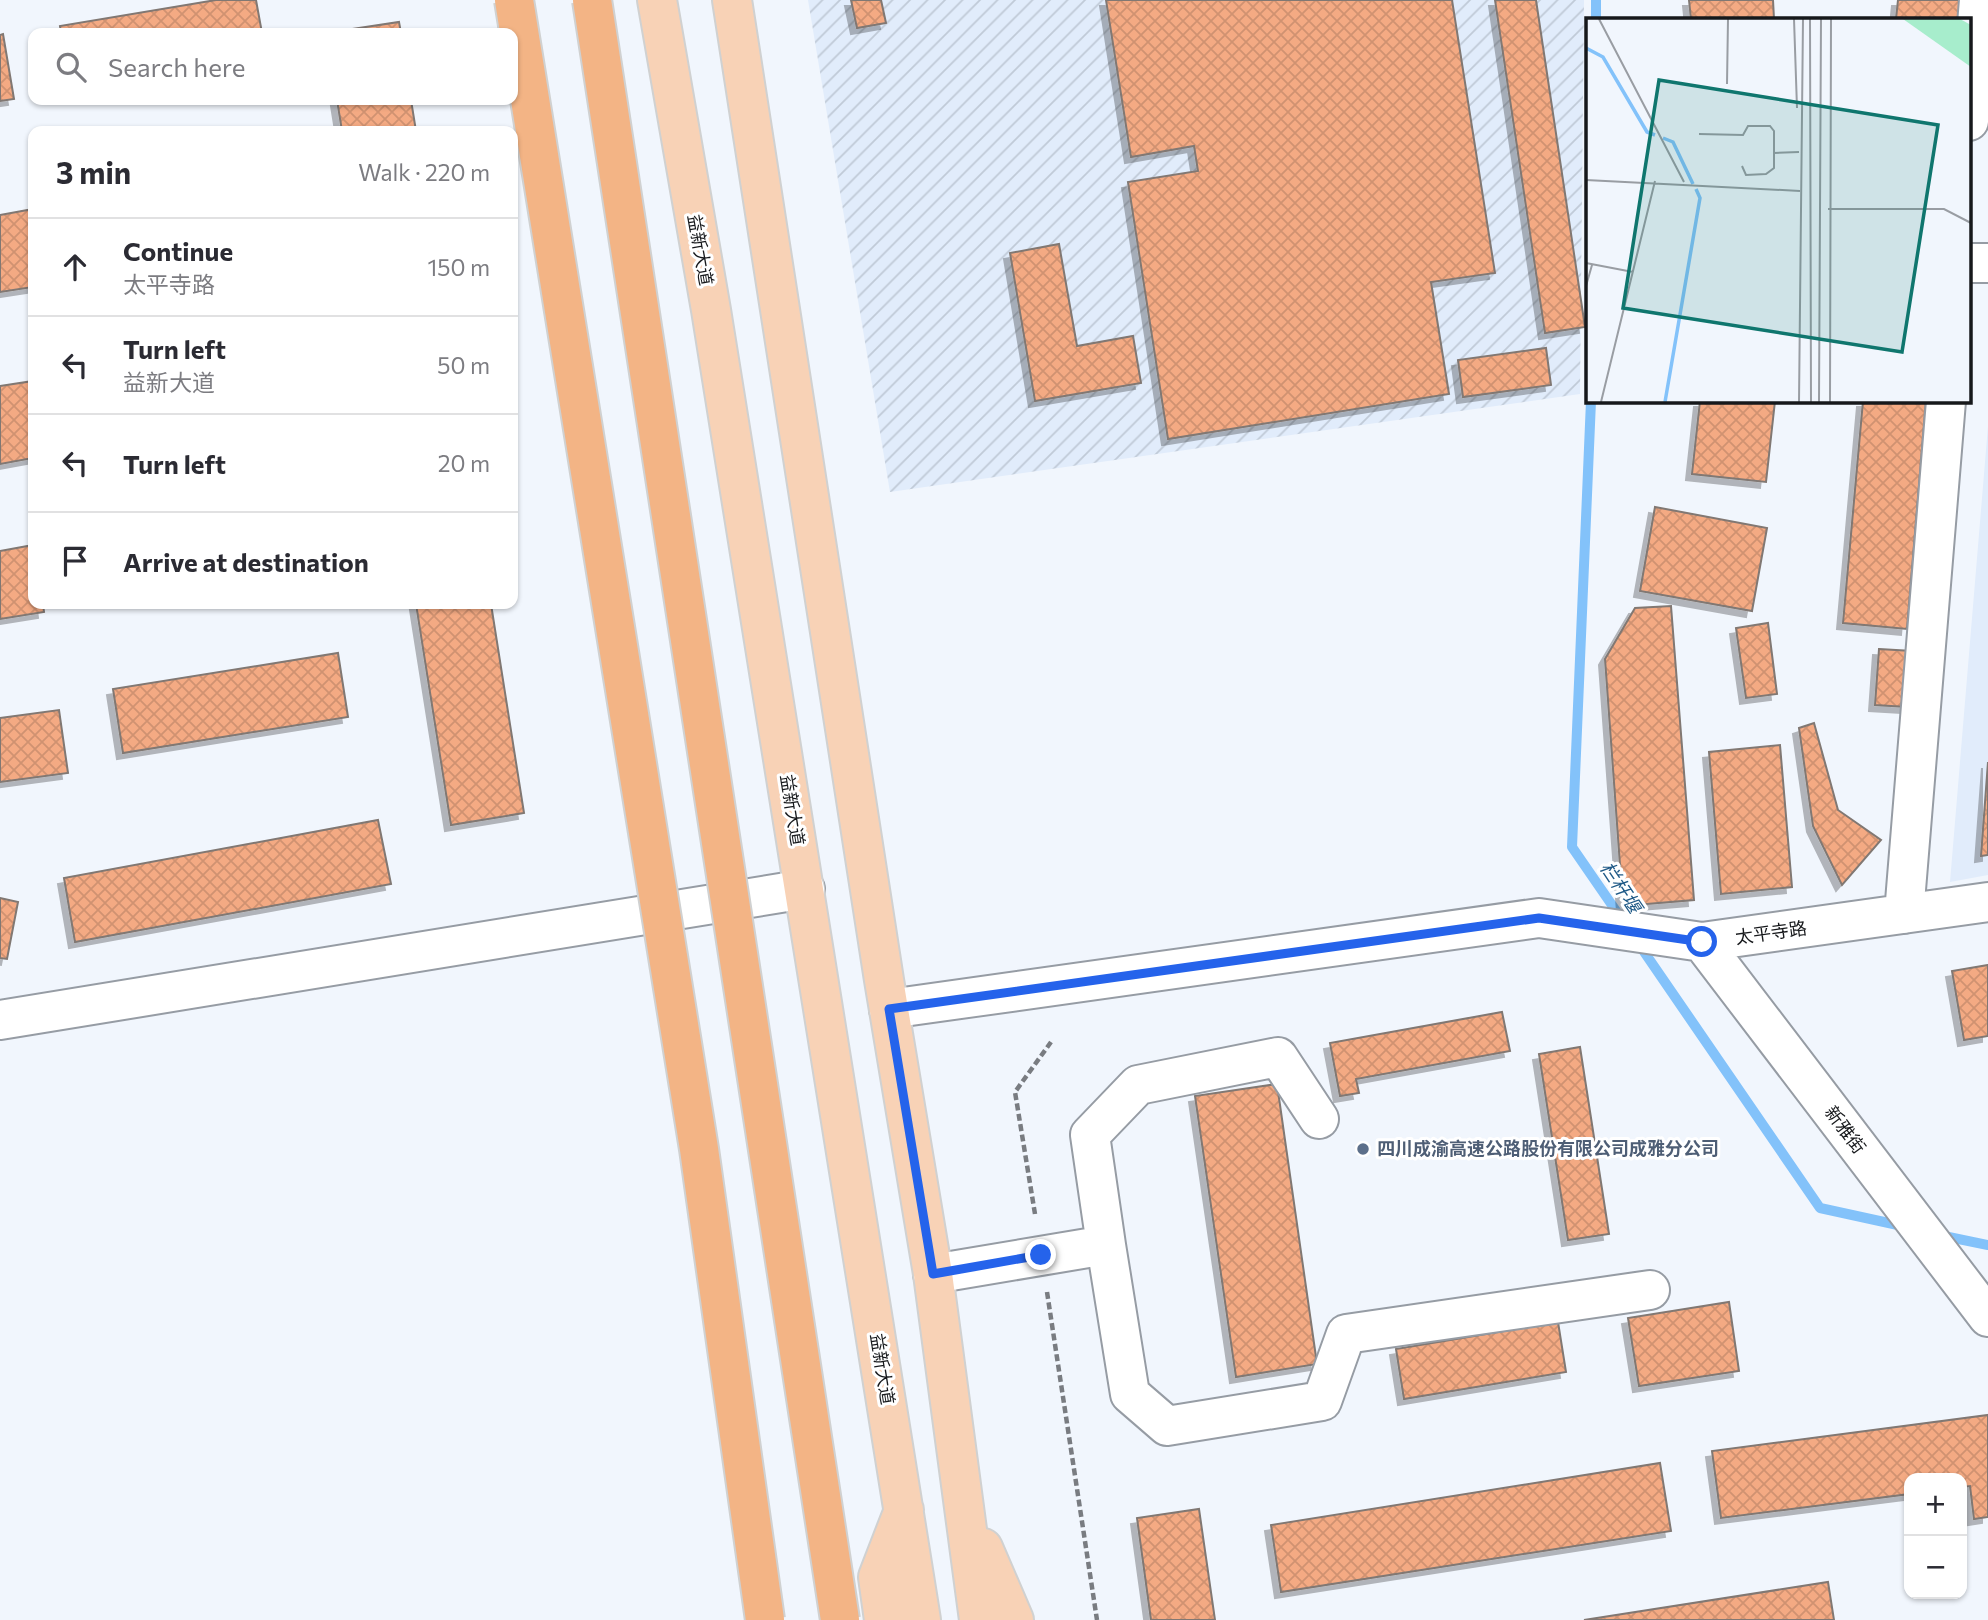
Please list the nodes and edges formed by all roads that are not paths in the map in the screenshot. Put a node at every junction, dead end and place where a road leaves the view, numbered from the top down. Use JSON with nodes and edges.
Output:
{"nodes":[{"id":1,"x":514,"y":0,"type":"edge"},
{"id":2,"x":592,"y":0,"type":"edge"},
{"id":3,"x":657,"y":0,"type":"edge"},
{"id":4,"x":732,"y":0,"type":"edge"},
{"id":5,"x":1979,"y":0,"type":"edge"},
{"id":6,"x":1970,"y":109,"type":"edge"},
{"id":7,"x":1970,"y":262,"type":"edge"},
{"id":8,"x":1988,"y":263,"type":"edge"},
{"id":9,"x":1946,"y":402,"type":"edge"},
{"id":10,"x":805,"y":889,"type":"junction"},
{"id":11,"x":1988,"y":902,"type":"edge"},
{"id":12,"x":1904,"y":914,"type":"junction"},
{"id":13,"x":1702,"y":942,"type":"junction"},
{"id":14,"x":889,"y":1009,"type":"junction"},
{"id":15,"x":0,"y":1020,"type":"edge"},
{"id":16,"x":1319,"y":1119,"type":"dead end"},
{"id":17,"x":1106,"y":1245,"type":"junction"},
{"id":18,"x":933,"y":1274,"type":"junction"},
{"id":19,"x":1650,"y":1290,"type":"dead end"},
{"id":20,"x":1988,"y":1317,"type":"edge"},
{"id":21,"x":905,"y":1508,"type":"junction"},
{"id":22,"x":965,"y":1508,"type":"junction"},
{"id":23,"x":765,"y":1620,"type":"edge"},
{"id":24,"x":840,"y":1620,"type":"edge"},
{"id":25,"x":884,"y":1620,"type":"edge"},
{"id":26,"x":921,"y":1620,"type":"edge"},
{"id":27,"x":979,"y":1620,"type":"edge"},
{"id":28,"x":1014,"y":1620,"type":"edge"}],
"edges":[{"from":1,"to":23,"type":"highway","bridge":true},
{"from":2,"to":24,"type":"highway","bridge":true},
{"from":3,"to":10,"type":"main road","name":"益新大道"},
{"from":4,"to":14,"type":"main road"},
{"from":5,"to":6,"type":"street"},
{"from":7,"to":8,"type":"street"},
{"from":9,"to":12,"type":"street"},
{"from":10,"to":15,"type":"street"},
{"from":10,"to":21,"type":"main road","name":"益新大道"},
{"from":11,"to":12,"type":"street","name":"太平寺路"},
{"from":12,"to":13,"type":"street","name":"太平寺路"},
{"from":13,"to":14,"type":"street","name":"太平寺路"},
{"from":13,"to":20,"type":"street","name":"新雅街"},
{"from":14,"to":18,"type":"main road"},
{"from":16,"to":17,"type":"street"},
{"from":17,"to":18,"type":"street"},
{"from":17,"to":19,"type":"street"},
{"from":18,"to":22,"type":"main road"},
{"from":21,"to":25,"type":"main road"},
{"from":21,"to":26,"type":"main road","name":"益新大道"},
{"from":22,"to":27,"type":"main road"},
{"from":22,"to":28,"type":"main road"}]}
